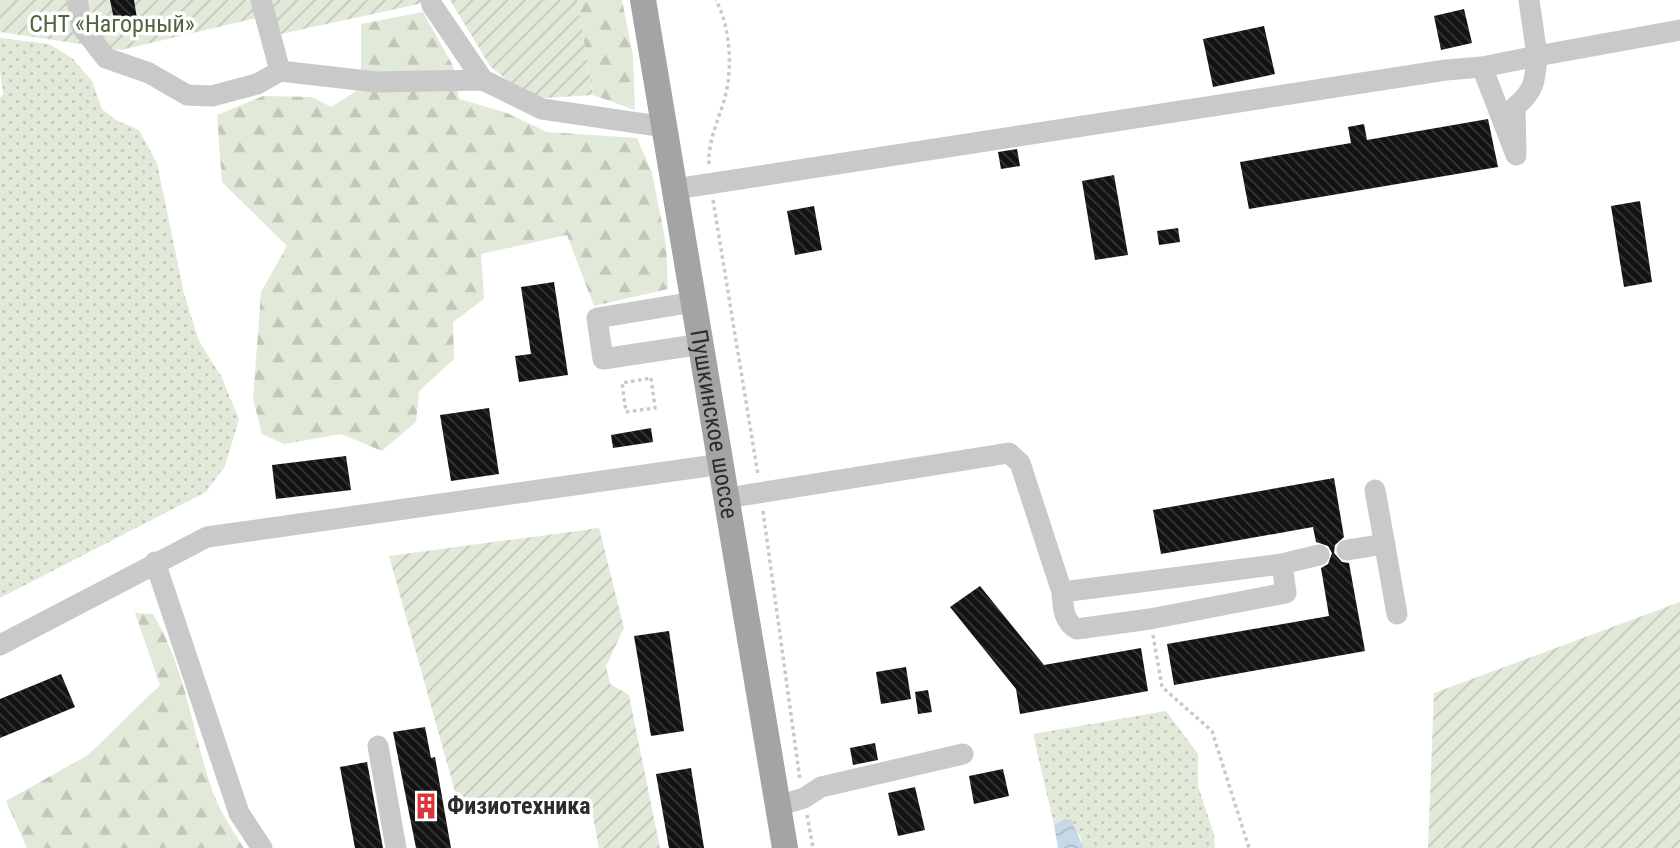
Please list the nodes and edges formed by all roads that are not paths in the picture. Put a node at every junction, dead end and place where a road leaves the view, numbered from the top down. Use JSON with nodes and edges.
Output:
{"nodes":[{"id":1,"x":77,"y":0,"type":"edge"},
{"id":2,"x":261,"y":0,"type":"edge"},
{"id":3,"x":431,"y":0,"type":"edge"},
{"id":4,"x":643,"y":0,"type":"edge"},
{"id":5,"x":1528,"y":0,"type":"edge"},
{"id":6,"x":1680,"y":30,"type":"edge"},
{"id":7,"x":1537,"y":56,"type":"junction"},
{"id":8,"x":1482,"y":67,"type":"junction"},
{"id":9,"x":280,"y":71,"type":"junction"},
{"id":10,"x":483,"y":80,"type":"junction"},
{"id":11,"x":665,"y":127,"type":"junction"},
{"id":12,"x":675,"y":189,"type":"junction"},
{"id":13,"x":694,"y":302,"type":"junction"},
{"id":14,"x":702,"y":344,"type":"junction"},
{"id":15,"x":722,"y":464,"type":"junction"},
{"id":16,"x":1375,"y":490,"type":"dead end"},
{"id":17,"x":727,"y":498,"type":"junction"},
{"id":18,"x":1385,"y":544,"type":"junction"},
{"id":19,"x":1347,"y":550,"type":"dead end"},
{"id":20,"x":1319,"y":555,"type":"dead end"},
{"id":21,"x":155,"y":562,"type":"junction"},
{"id":22,"x":1282,"y":564,"type":"junction"},
{"id":23,"x":1062,"y":592,"type":"junction"},
{"id":24,"x":1397,"y":614,"type":"dead end"},
{"id":25,"x":0,"y":645,"type":"edge"},
{"id":26,"x":378,"y":746,"type":"dead end"},
{"id":27,"x":963,"y":754,"type":"dead end"},
{"id":28,"x":778,"y":806,"type":"junction"},
{"id":29,"x":262,"y":848,"type":"edge"},
{"id":30,"x":396,"y":848,"type":"edge"},
{"id":31,"x":785,"y":848,"type":"edge"}],
"edges":[{"from":1,"to":9,"type":"street"},
{"from":2,"to":9,"type":"street"},
{"from":3,"to":10,"type":"street"},
{"from":4,"to":11,"type":"main road","name":"Пушкинское шоссе"},
{"from":5,"to":7,"type":"street"},
{"from":6,"to":7,"type":"street"},
{"from":7,"to":8,"type":"street"},
{"from":7,"to":8,"type":"street"},
{"from":8,"to":12,"type":"street"},
{"from":9,"to":10,"type":"street"},
{"from":10,"to":11,"type":"street"},
{"from":11,"to":12,"type":"main road","name":"Пушкинское шоссе"},
{"from":12,"to":13,"type":"main road","name":"Пушкинское шоссе"},
{"from":13,"to":14,"type":"main road","name":"Пушкинское шоссе"},
{"from":13,"to":14,"type":"street"},
{"from":14,"to":15,"type":"main road","name":"Пушкинское шоссе"},
{"from":15,"to":17,"type":"main road","name":"Пушкинское шоссе"},
{"from":15,"to":21,"type":"street"},
{"from":16,"to":18,"type":"street"},
{"from":17,"to":23,"type":"street"},
{"from":17,"to":28,"type":"main road","name":"Пушкинское шоссе"},
{"from":18,"to":19,"type":"street"},
{"from":18,"to":24,"type":"street"},
{"from":20,"to":22,"type":"street"},
{"from":21,"to":25,"type":"street"},
{"from":21,"to":29,"type":"street"},
{"from":22,"to":23,"type":"street"},
{"from":22,"to":23,"type":"street"},
{"from":26,"to":30,"type":"street"},
{"from":27,"to":28,"type":"street"},
{"from":28,"to":31,"type":"main road","name":"Пушкинское шоссе"}]}
